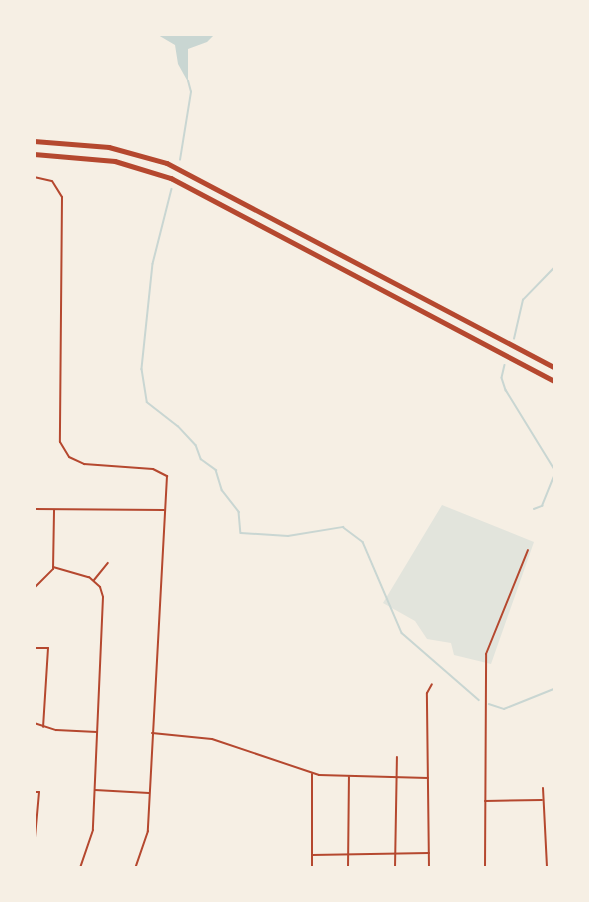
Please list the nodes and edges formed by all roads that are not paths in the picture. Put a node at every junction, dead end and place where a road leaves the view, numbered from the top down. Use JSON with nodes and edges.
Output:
{"nodes":[{"id":1,"x":34,"y":141,"type":"edge"},
{"id":2,"x":34,"y":154,"type":"edge"},
{"id":3,"x":34,"y":177,"type":"edge"},
{"id":4,"x":555,"y":367,"type":"edge"},
{"id":5,"x":555,"y":381,"type":"edge"},
{"id":6,"x":34,"y":509,"type":"edge"},
{"id":7,"x":54,"y":510,"type":"junction"},
{"id":8,"x":164,"y":510,"type":"junction"},
{"id":9,"x":528,"y":550,"type":"dead end"},
{"id":10,"x":108,"y":563,"type":"dead end"},
{"id":11,"x":53,"y":567,"type":"junction"},
{"id":12,"x":94,"y":580,"type":"junction"},
{"id":13,"x":34,"y":588,"type":"edge"},
{"id":14,"x":34,"y":648,"type":"edge"},
{"id":15,"x":432,"y":684,"type":"dead end"},
{"id":16,"x":34,"y":723,"type":"edge"},
{"id":17,"x":43,"y":727,"type":"junction"},
{"id":18,"x":98,"y":732,"type":"junction"},
{"id":19,"x":152,"y":733,"type":"junction"},
{"id":20,"x":397,"y":757,"type":"dead end"},
{"id":21,"x":312,"y":774,"type":"junction"},
{"id":22,"x":349,"y":777,"type":"junction"},
{"id":23,"x":397,"y":778,"type":"junction"},
{"id":24,"x":428,"y":778,"type":"junction"},
{"id":25,"x":543,"y":788,"type":"dead end"},
{"id":26,"x":95,"y":790,"type":"junction"},
{"id":27,"x":34,"y":792,"type":"edge"},
{"id":28,"x":150,"y":793,"type":"junction"},
{"id":29,"x":543,"y":800,"type":"junction"},
{"id":30,"x":485,"y":801,"type":"junction"},
{"id":31,"x":34,"y":849,"type":"edge"},
{"id":32,"x":429,"y":853,"type":"junction"},
{"id":33,"x":348,"y":854,"type":"junction"},
{"id":34,"x":397,"y":854,"type":"junction"},
{"id":35,"x":312,"y":855,"type":"junction"},
{"id":36,"x":80,"y":867,"type":"edge"},
{"id":37,"x":135,"y":867,"type":"edge"},
{"id":38,"x":312,"y":867,"type":"edge"},
{"id":39,"x":348,"y":867,"type":"edge"},
{"id":40,"x":395,"y":867,"type":"edge"},
{"id":41,"x":429,"y":867,"type":"edge"},
{"id":42,"x":485,"y":867,"type":"edge"},
{"id":43,"x":547,"y":867,"type":"edge"}],
"edges":[{"from":1,"to":4,"type":"highway"},
{"from":2,"to":5,"type":"highway"},
{"from":3,"to":8,"type":"street"},
{"from":6,"to":7,"type":"street"},
{"from":7,"to":8,"type":"street"},
{"from":7,"to":11,"type":"street"},
{"from":8,"to":19,"type":"street"},
{"from":9,"to":30,"type":"street"},
{"from":10,"to":12,"type":"street"},
{"from":11,"to":12,"type":"street"},
{"from":11,"to":13,"type":"street"},
{"from":12,"to":18,"type":"street"},
{"from":14,"to":17,"type":"street"},
{"from":15,"to":24,"type":"street"},
{"from":16,"to":17,"type":"street"},
{"from":17,"to":18,"type":"street"},
{"from":18,"to":26,"type":"street"},
{"from":19,"to":21,"type":"street"},
{"from":19,"to":28,"type":"street"},
{"from":20,"to":23,"type":"street"},
{"from":21,"to":22,"type":"street"},
{"from":21,"to":35,"type":"street"},
{"from":22,"to":23,"type":"street"},
{"from":22,"to":33,"type":"street"},
{"from":23,"to":24,"type":"street"},
{"from":23,"to":34,"type":"street"},
{"from":24,"to":32,"type":"street"},
{"from":25,"to":29,"type":"street"},
{"from":26,"to":28,"type":"street"},
{"from":26,"to":36,"type":"street"},
{"from":27,"to":31,"type":"street"},
{"from":28,"to":37,"type":"street"},
{"from":29,"to":30,"type":"street"},
{"from":29,"to":43,"type":"street"},
{"from":30,"to":42,"type":"street"},
{"from":32,"to":34,"type":"street"},
{"from":32,"to":41,"type":"street"},
{"from":33,"to":34,"type":"street"},
{"from":33,"to":35,"type":"street"},
{"from":33,"to":39,"type":"street"},
{"from":34,"to":40,"type":"street"},
{"from":35,"to":38,"type":"street"}]}
